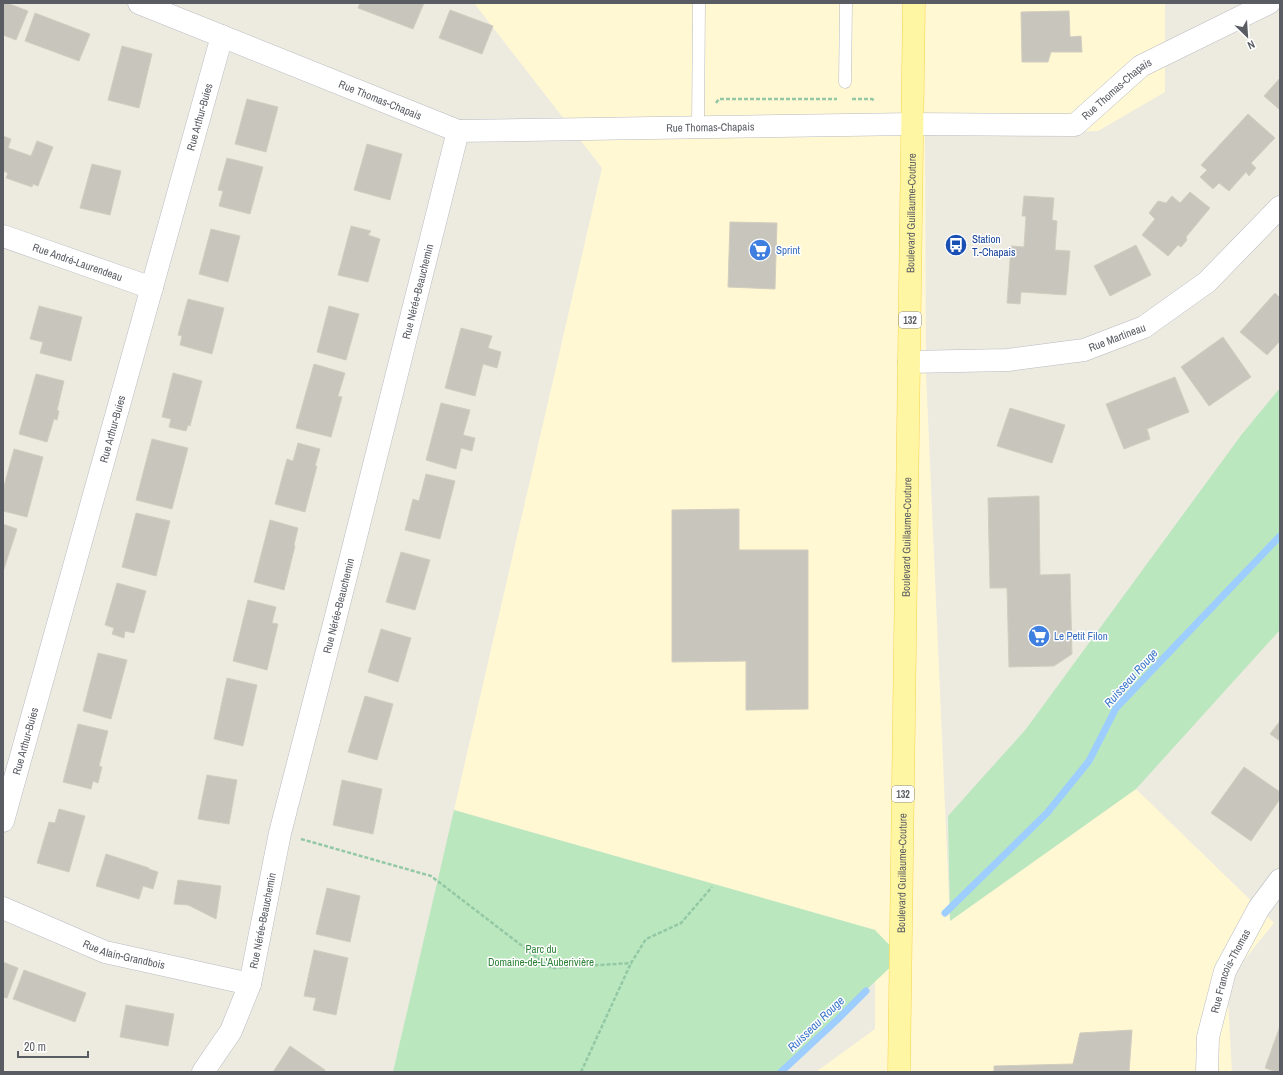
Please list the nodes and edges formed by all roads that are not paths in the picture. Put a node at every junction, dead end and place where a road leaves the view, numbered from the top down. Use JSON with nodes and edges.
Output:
{"nodes":[{"id":1,"x":140,"y":3,"type":"edge"},
{"id":2,"x":699,"y":3,"type":"edge"},
{"id":3,"x":846,"y":3,"type":"edge"},
{"id":4,"x":914,"y":3,"type":"edge"},
{"id":5,"x":1268,"y":3,"type":"edge"},
{"id":6,"x":222,"y":36,"type":"junction"},
{"id":7,"x":845,"y":82,"type":"dead end"},
{"id":8,"x":913,"y":124,"type":"junction"},
{"id":9,"x":698,"y":127,"type":"junction"},
{"id":10,"x":458,"y":131,"type":"junction"},
{"id":11,"x":1280,"y":207,"type":"edge"},
{"id":12,"x":3,"y":236,"type":"edge"},
{"id":13,"x":152,"y":288,"type":"junction"},
{"id":14,"x":909,"y":362,"type":"junction"},
{"id":15,"x":3,"y":822,"type":"edge"},
{"id":16,"x":1280,"y":880,"type":"edge"},
{"id":17,"x":3,"y":908,"type":"edge"},
{"id":18,"x":250,"y":984,"type":"junction"},
{"id":19,"x":204,"y":1072,"type":"edge"},
{"id":20,"x":899,"y":1072,"type":"edge"},
{"id":21,"x":1207,"y":1072,"type":"edge"}],
"edges":[{"from":1,"to":6,"type":"street","name":"Rue Thomas-Chapais"},
{"from":2,"to":9,"type":"lane"},
{"from":3,"to":7,"type":"lane"},
{"from":4,"to":8,"type":"main road","name":"Boulevard Guillaume-Couture","number":"132"},
{"from":5,"to":8,"type":"street","name":"Rue Thomas-Chapais"},
{"from":6,"to":10,"type":"street","name":"Rue Thomas-Chapais"},
{"from":6,"to":13,"type":"street","name":"Rue Arthur-Buies"},
{"from":8,"to":9,"type":"street","name":"Rue Thomas-Chapais"},
{"from":8,"to":14,"type":"main road","name":"Boulevard Guillaume-Couture","number":"132"},
{"from":9,"to":10,"type":"street","name":"Rue Thomas-Chapais"},
{"from":10,"to":18,"type":"street","name":"Rue Nérée-Beauchemin"},
{"from":11,"to":14,"type":"street","name":"Rue Martineau"},
{"from":12,"to":13,"type":"street","name":"Rue André-Laurendeau"},
{"from":13,"to":15,"type":"street","name":"Rue Arthur-Buies"},
{"from":14,"to":20,"type":"main road","name":"Boulevard Guillaume-Couture","number":"132"},
{"from":16,"to":21,"type":"street","name":"Rue Francois-Thomas"},
{"from":17,"to":18,"type":"street","name":"Rue Alain-Grandbois"},
{"from":18,"to":19,"type":"street","name":"Rue Nérée-Beauchemin"}]}
